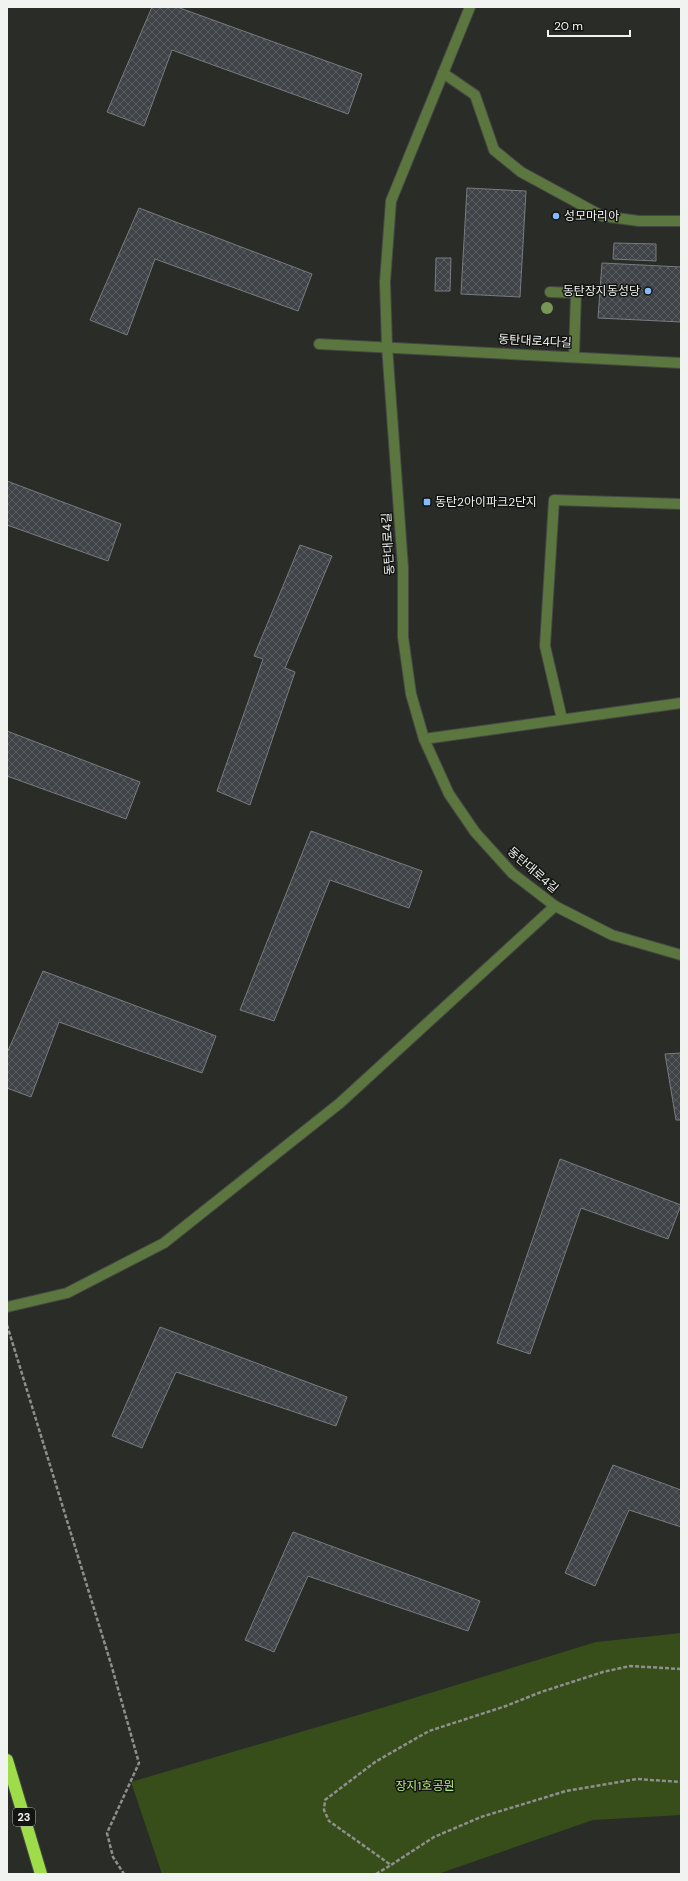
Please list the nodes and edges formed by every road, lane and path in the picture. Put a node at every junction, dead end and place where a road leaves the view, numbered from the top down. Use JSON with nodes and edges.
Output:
{"nodes":[{"id":1,"x":470,"y":7,"type":"edge"},
{"id":2,"x":443,"y":73,"type":"junction"},
{"id":3,"x":681,"y":221,"type":"edge"},
{"id":4,"x":550,"y":292,"type":"dead end"},
{"id":5,"x":319,"y":344,"type":"dead end"},
{"id":6,"x":387,"y":346,"type":"junction"},
{"id":7,"x":574,"y":356,"type":"junction"},
{"id":8,"x":681,"y":363,"type":"edge"},
{"id":9,"x":681,"y":504,"type":"edge"},
{"id":10,"x":681,"y":703,"type":"edge"},
{"id":11,"x":562,"y":720,"type":"junction"},
{"id":12,"x":424,"y":739,"type":"junction"},
{"id":13,"x":555,"y":906,"type":"junction"},
{"id":14,"x":681,"y":955,"type":"edge"},
{"id":15,"x":7,"y":1307,"type":"edge"},
{"id":16,"x":7,"y":1325,"type":"edge"},
{"id":17,"x":681,"y":1669,"type":"edge"},
{"id":18,"x":7,"y":1760,"type":"edge"},
{"id":19,"x":681,"y":1782,"type":"edge"},
{"id":20,"x":391,"y":1865,"type":"junction"},
{"id":21,"x":41,"y":1874,"type":"edge"},
{"id":22,"x":124,"y":1874,"type":"edge"},
{"id":23,"x":376,"y":1874,"type":"edge"}],
"edges":[{"from":1,"to":2,"type":"street","name":"동탄대로4길"},
{"from":2,"to":3,"type":"street"},
{"from":2,"to":6,"type":"street","name":"동탄대로4길"},
{"from":4,"to":7,"type":"street"},
{"from":5,"to":6,"type":"street","name":"동탄대로4다길"},
{"from":6,"to":7,"type":"street","name":"동탄대로4다길"},
{"from":6,"to":12,"type":"street","name":"동탄대로4길"},
{"from":7,"to":8,"type":"street","name":"동탄대로4다길"},
{"from":9,"to":11,"type":"street"},
{"from":10,"to":11,"type":"street"},
{"from":11,"to":12,"type":"street"},
{"from":12,"to":13,"type":"street","name":"동탄대로4길"},
{"from":13,"to":14,"type":"street","name":"동탄대로4길"},
{"from":13,"to":15,"type":"street"},
{"from":16,"to":22,"type":"path"},
{"from":17,"to":20,"type":"path"},
{"from":18,"to":21,"type":"highway","number":"23"},
{"from":19,"to":20,"type":"path"},
{"from":20,"to":23,"type":"path"}]}
